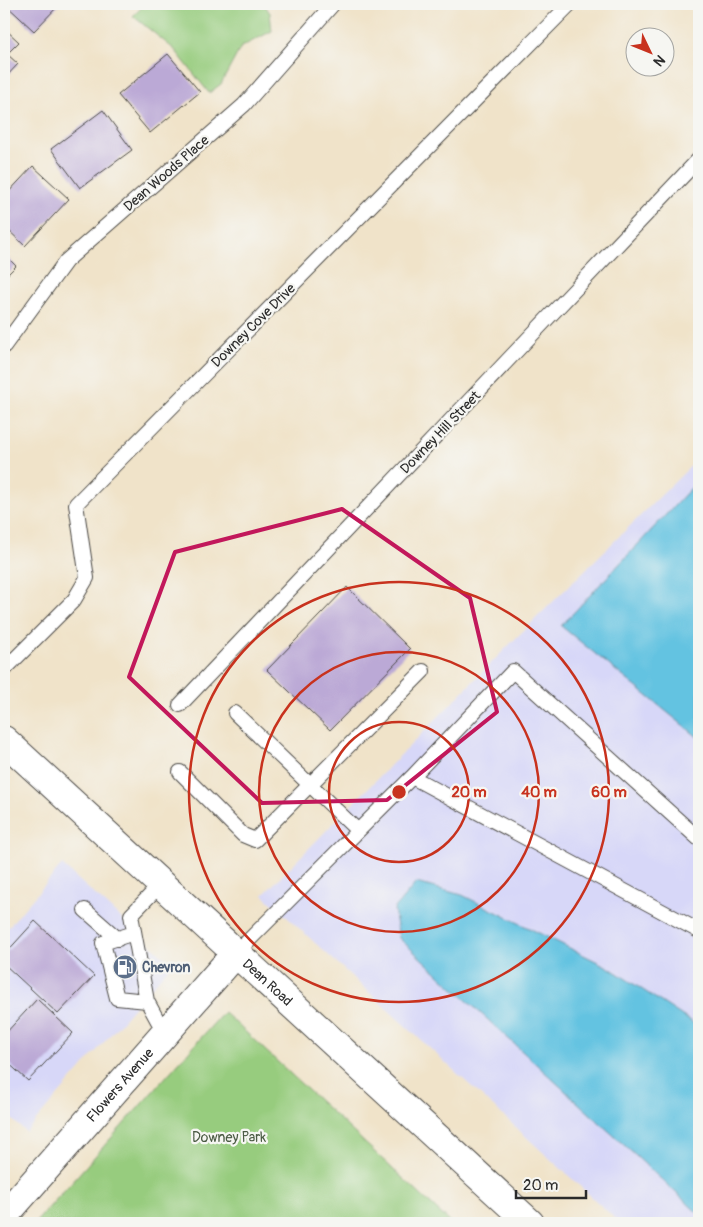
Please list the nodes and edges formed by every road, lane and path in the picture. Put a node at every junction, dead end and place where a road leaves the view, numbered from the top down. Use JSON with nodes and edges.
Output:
{"nodes":[{"id":1,"x":333,"y":4,"type":"edge"},
{"id":2,"x":570,"y":4,"type":"edge"},
{"id":3,"x":699,"y":159,"type":"edge"},
{"id":4,"x":4,"y":346,"type":"edge"},
{"id":5,"x":4,"y":670,"type":"edge"},
{"id":6,"x":423,"y":671,"type":"dead end"},
{"id":7,"x":180,"y":705,"type":"dead end"},
{"id":8,"x":235,"y":713,"type":"dead end"},
{"id":9,"x":4,"y":740,"type":"edge"},
{"id":10,"x":180,"y":772,"type":"dead end"},
{"id":11,"x":412,"y":777,"type":"junction"},
{"id":12,"x":309,"y":785,"type":"junction"},
{"id":13,"x":358,"y":831,"type":"junction"},
{"id":14,"x":699,"y":839,"type":"edge"},
{"id":15,"x":161,"y":884,"type":"junction"},
{"id":16,"x":85,"y":910,"type":"dead end"},
{"id":17,"x":699,"y":931,"type":"edge"},
{"id":18,"x":134,"y":933,"type":"junction"},
{"id":19,"x":118,"y":939,"type":"junction"},
{"id":20,"x":236,"y":953,"type":"junction"},
{"id":21,"x":147,"y":1001,"type":"junction"},
{"id":22,"x":165,"y":1034,"type":"junction"},
{"id":23,"x":4,"y":1216,"type":"edge"},
{"id":24,"x":530,"y":1223,"type":"edge"}],
"edges":[{"from":1,"to":4,"type":"lane","name":"Dean Woods Place"},
{"from":2,"to":5,"type":"lane","name":"Downey Cove Drive"},
{"from":3,"to":7,"type":"lane","name":"Downey Hill Street"},
{"from":6,"to":12,"type":"lane"},
{"from":8,"to":12,"type":"lane"},
{"from":9,"to":15,"type":"main road","name":"Dean Road"},
{"from":10,"to":12,"type":"lane"},
{"from":11,"to":13,"type":"lane"},
{"from":11,"to":14,"type":"lane"},
{"from":11,"to":17,"type":"lane"},
{"from":12,"to":13,"type":"lane"},
{"from":13,"to":20,"type":"lane"},
{"from":15,"to":18,"type":"lane"},
{"from":15,"to":20,"type":"main road","name":"Dean Road"},
{"from":16,"to":19,"type":"lane"},
{"from":18,"to":19,"type":"lane"},
{"from":18,"to":21,"type":"lane"},
{"from":19,"to":21,"type":"lane"},
{"from":20,"to":22,"type":"main road","name":"Flowers Avenue"},
{"from":20,"to":24,"type":"main road","name":"Dean Road"},
{"from":21,"to":22,"type":"lane"},
{"from":22,"to":23,"type":"main road","name":"Flowers Avenue"}]}
